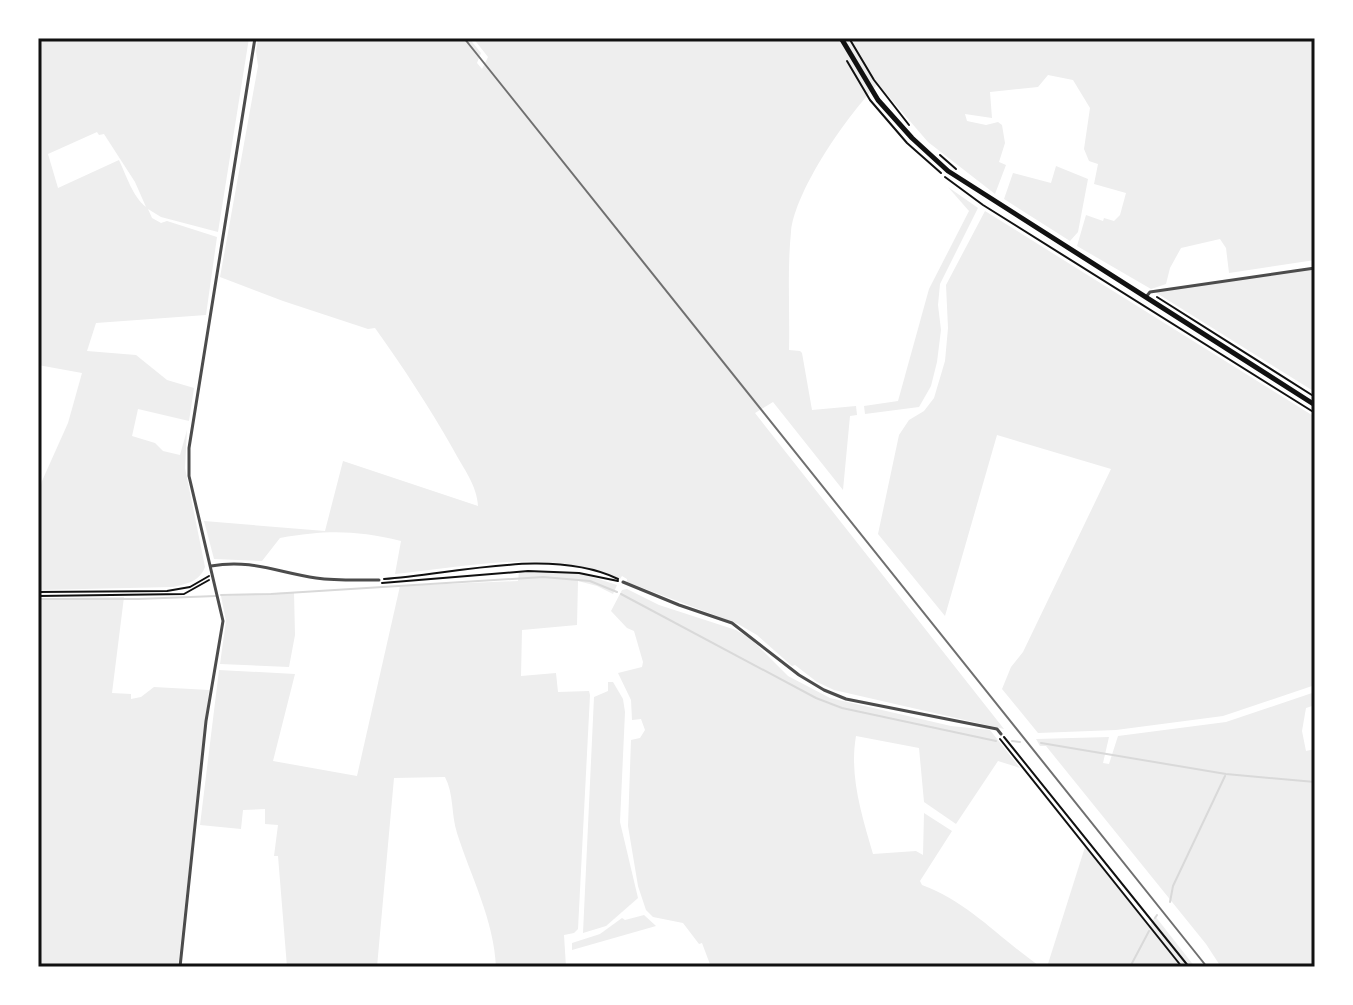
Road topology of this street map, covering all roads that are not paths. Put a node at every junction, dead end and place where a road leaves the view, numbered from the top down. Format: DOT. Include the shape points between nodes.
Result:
graph roads {
  1 [pos="255,38"];
  2 [pos="841,38"];
  3 [pos="1315,268"];
  4 [pos="1148,294"];
  5 [pos="1315,405"];
  6 [pos="211,566"];
  7 [pos="380,581"];
  8 [pos="623,582"];
  9 [pos="1001,734"];
  10 [pos="180,967"];
  1 -- 6 [label="street" via="189,448 189,476"];
  2 -- 4 [label="main road" via="878,100 948,171"];
  3 -- 4 [label="street"];
  4 -- 5 [label="main road"];
  6 -- 7 [label="street" via="255,563 313,578"];
  6 -- 10 [label="street" via="223,621 206,721"];
  8 -- 9 [label="street" via="732,623 799,675 846,699"];
}
